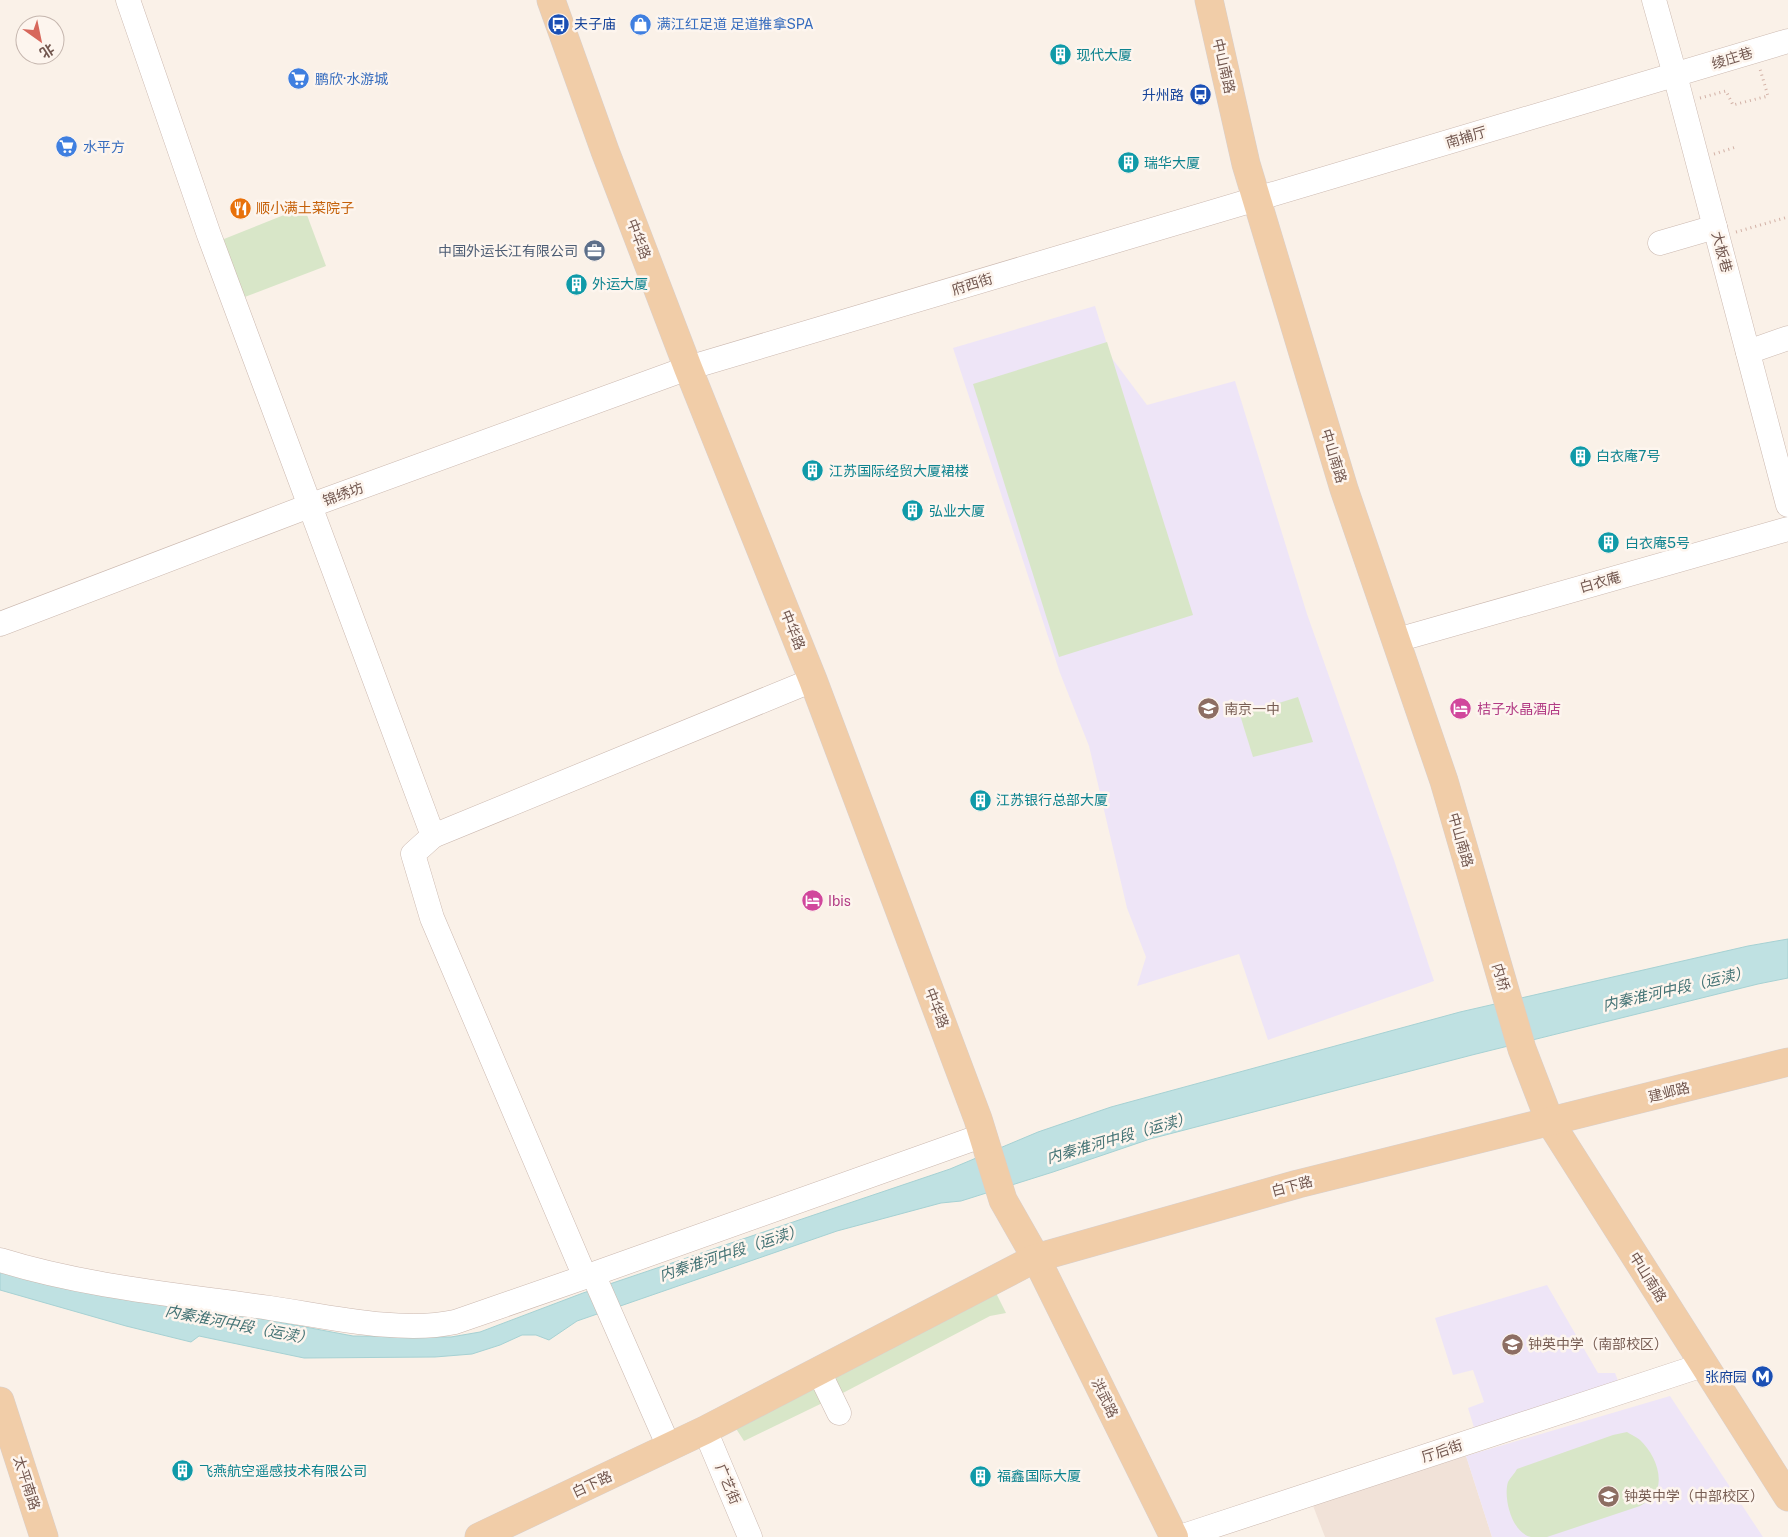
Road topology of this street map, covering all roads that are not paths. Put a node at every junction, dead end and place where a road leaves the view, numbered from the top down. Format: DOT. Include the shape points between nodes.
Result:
graph roads {
  1 [pos="128,0"];
  2 [pos="551,0"];
  3 [pos="1208,0"];
  4 [pos="1654,0"];
  5 [pos="1788,42"];
  6 [pos="1675,75"];
  7 [pos="1246,164"];
  8 [pos="1257,200"];
  9 [pos="1716,232"];
  10 [pos="1660,244"];
  11 [pos="1788,338"];
  12 [pos="1748,352"];
  13 [pos="688,368"];
  14 [pos="1788,505"];
  15 [pos="309,506"];
  16 [pos="1788,529"];
  17 [pos="0,624"];
  18 [pos="1411,636"];
  19 [pos="813,680"];
  20 [pos="433,836"];
  21 [pos="1788,1062"];
  22 [pos="1550,1122"];
  23 [pos="974,1129"];
  24 [pos="1036,1258"];
  25 [pos="0,1260"];
  26 [pos="589,1275"];
  27 [pos="1703,1365"];
  28 [pos="818,1372"];
  29 [pos="0,1401"];
  30 [pos="839,1413"];
  31 [pos="705,1430"];
  32 [pos="669,1447"];
  33 [pos="1788,1498"];
  34 [pos="750,1523"];
  35 [pos="44,1537"];
  36 [pos="479,1537"];
  37 [pos="1174,1537"];
  38 [pos="1180,1537"];
  1 -- 15 [label="street" via="209,235"];
  2 -- 13 [label="main road, 中华路"];
  3 -- 7 [label="main road, 中山南路"];
  4 -- 6 [label="street, 大板巷"];
  5 -- 6 [label="street, 绫庄巷"];
  6 -- 8 [label="street, 南捕厅"];
  6 -- 9 [label="street, 大板巷"];
  7 -- 8 [label="street"];
  8 -- 13 [label="street, 府西街"];
  8 -- 22 [label="street" via="1344,489 1444,781 1522,1049"];
  9 -- 10 [label="street"];
  9 -- 12 [label="street, 大板巷"];
  11 -- 12 [label="street"];
  12 -- 14 [label="street, 大板巷"];
  13 -- 15 [label="street, 锦绣坊"];
  13 -- 19 [label="main road, 中华路"];
  15 -- 17 [label="street, 锦绣坊"];
  15 -- 20 [label="street"];
  16 -- 18 [label="street, 白衣庵"];
  19 -- 20 [label="street"];
  19 -- 23 [label="main road, 中华路"];
  20 -- 26 [label="street" via="413,854 432,918"];
  21 -- 22 [label="main road, 建邺路"];
  22 -- 24 [label="main road, 白下路" via="1298,1184"];
  22 -- 27 [label="main road, 中山南路"];
  23 -- 24 [label="main road, 中华路" via="1003,1200"];
  23 -- 26 [label="street"];
  24 -- 28 [label="main road, 白下路"];
  24 -- 37 [label="main road, 洪武路"];
  25 -- 26 [label="street" via="110,1285 364,1322 417,1326 454,1322"];
  26 -- 32 [label="street" via="618,1330"];
  27 -- 33 [label="street"];
  27 -- 38 [label="street, 厅后街"];
  28 -- 30 [label="street"];
  28 -- 31 [label="main road, 白下路"];
  29 -- 35 [label="main road, 太平南路"];
  31 -- 32 [label="main road, 白下路"];
  31 -- 34 [label="street, 广艺街"];
  32 -- 36 [label="main road, 白下路"];
}
